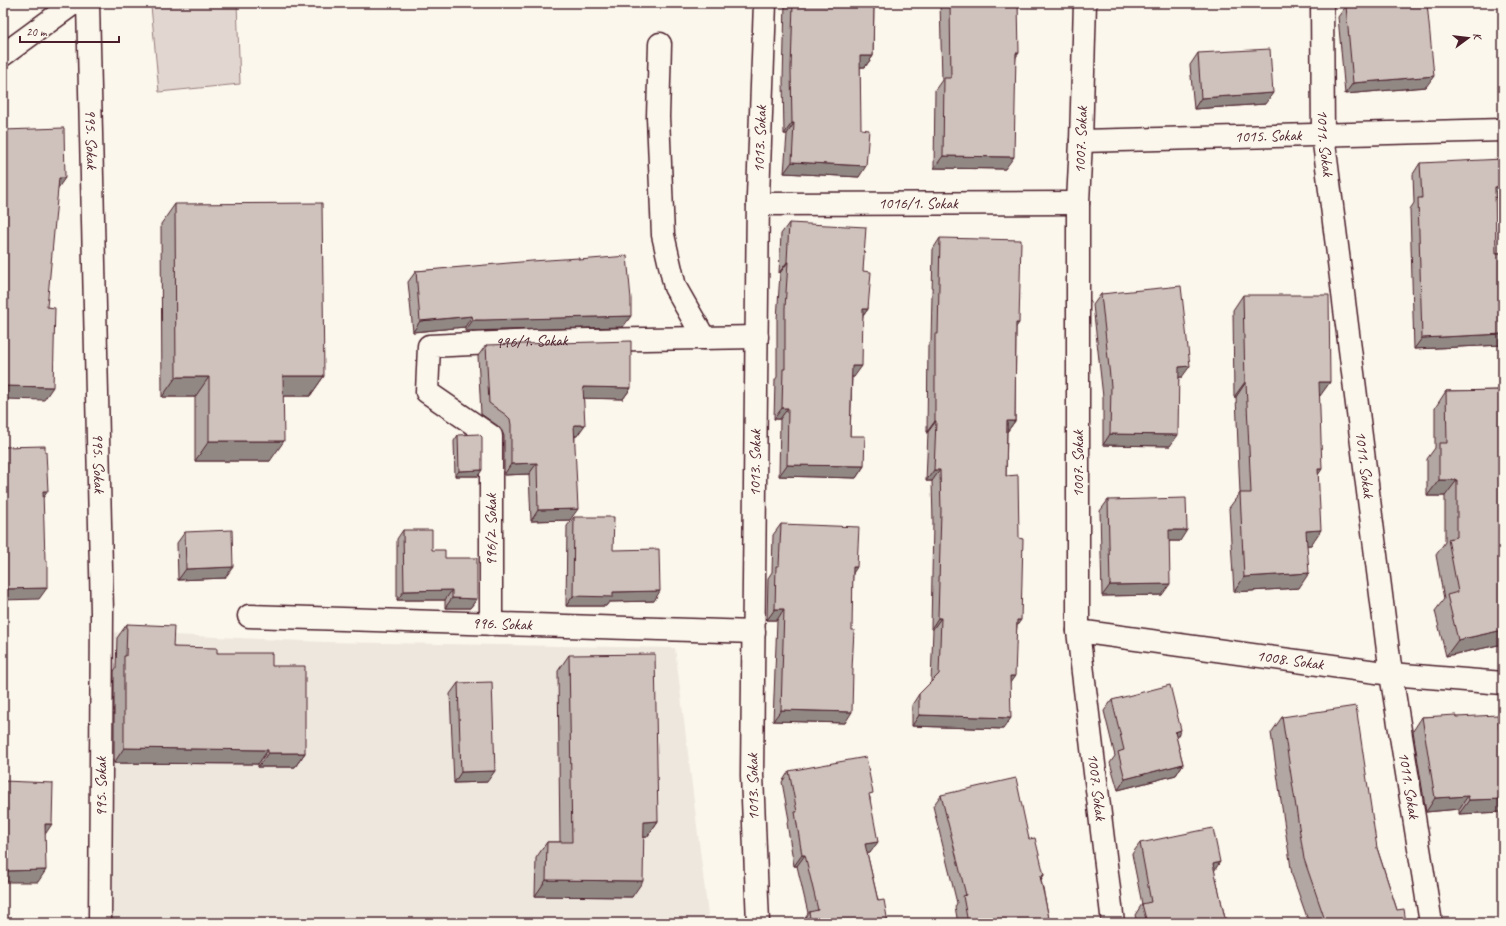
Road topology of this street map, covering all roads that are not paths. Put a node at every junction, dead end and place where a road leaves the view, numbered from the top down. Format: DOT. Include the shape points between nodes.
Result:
graph roads {
  1 [pos="74,3"];
  2 [pos="88,3"];
  3 [pos="765,3"];
  4 [pos="1085,3"];
  5 [pos="1322,3"];
  6 [pos="660,44"];
  7 [pos="3,55"];
  8 [pos="1503,130"];
  9 [pos="1323,135"];
  10 [pos="1081,141"];
  11 [pos="1078,203"];
  12 [pos="758,204"];
  13 [pos="756,337"];
  14 [pos="704,338"];
  15 [pos="491,436"];
  16 [pos="249,616"];
  17 [pos="492,624"];
  18 [pos="1078,631"];
  19 [pos="754,632"];
  20 [pos="1391,674"];
  21 [pos="1503,682"];
  22 [pos="100,923"];
  23 [pos="758,923"];
  24 [pos="1113,923"];
  25 [pos="1431,923"];
  1 -- 7 [label="street"];
  2 -- 22 [label="street, 995. Sokak" via="102,612"];
  3 -- 12 [label="street, 1013. Sokak"];
  4 -- 10 [label="street, 1007. Sokak"];
  5 -- 9 [label="street, 1011. Sokak"];
  6 -- 14 [label="street" via="658,117 663,236 675,287"];
  8 -- 9 [label="street, 1015. Sokak"];
  9 -- 10 [label="street, 1015. Sokak"];
  9 -- 20 [label="street, 1011. Sokak"];
  10 -- 11 [label="street, 1007. Sokak"];
  11 -- 12 [label="street, 1016/1. Sokak"];
  11 -- 18 [label="street, 1007. Sokak"];
  12 -- 13 [label="street, 1013. Sokak"];
  13 -- 14 [label="street, 996/1. Sokak"];
  13 -- 19 [label="street, 1013. Sokak"];
  14 -- 15 [label="street, 996/1. Sokak" via="429,346 427,392"];
  15 -- 17 [label="street, 996/2. Sokak"];
  16 -- 17 [label="street, 996. Sokak"];
  17 -- 19 [label="street, 996. Sokak"];
  18 -- 20 [label="street, 1008. Sokak"];
  18 -- 24 [label="street, 1007. Sokak"];
  19 -- 23 [label="street, 1013. Sokak" via="752,775"];
  20 -- 21 [label="street, 1008. Sokak"];
  20 -- 25 [label="street, 1011. Sokak"];
}
